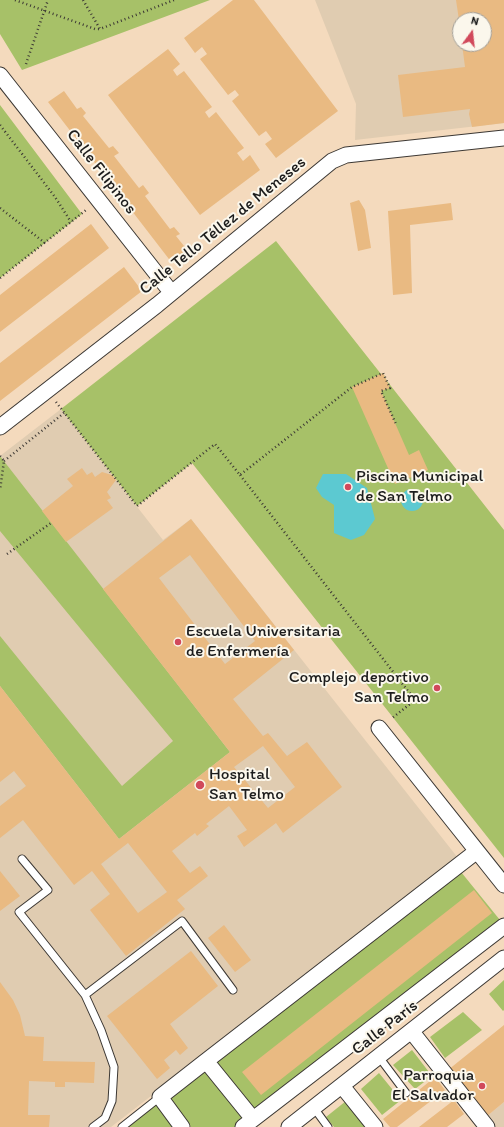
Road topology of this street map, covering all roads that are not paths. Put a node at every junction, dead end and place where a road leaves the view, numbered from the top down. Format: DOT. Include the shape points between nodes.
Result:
graph roads {
  1 [pos="0,75"];
  2 [pos="504,138"];
  3 [pos="171,292"];
  4 [pos="0,427"];
  5 [pos="379,728"];
  6 [pos="477,851"];
  7 [pos="22,859"];
  8 [pos="504,885"];
  9 [pos="504,926"];
  10 [pos="504,958"];
  11 [pos="233,990"];
  12 [pos="85,995"];
  13 [pos="412,1032"];
  14 [pos="379,1057"];
  15 [pos="206,1061"];
  16 [pos="342,1086"];
  17 [pos="406,1093"];
  18 [pos="160,1097"];
  19 [pos="314,1108"];
  20 [pos="248,1123"];
  21 [pos="93,1127"];
  22 [pos="122,1127"];
  23 [pos="182,1127"];
  24 [pos="289,1127"];
  25 [pos="328,1127"];
  26 [pos="376,1127"];
  27 [pos="487,1127"];
  1 -- 3 [label="street, Calle Filipinos"];
  2 -- 3 [label="street, Calle Tello Téllez de Meneses" via="346,155 332,161"];
  3 -- 4 [label="street, Calle Tello Téllez de Meneses"];
  5 -- 6 [label="street"];
  6 -- 8 [label="street"];
  6 -- 15 [label="street"];
  7 -- 12 [label="lane" via="48,890 19,912"];
  9 -- 20 [label="street"];
  10 -- 13 [label="street, Calle París"];
  11 -- 12 [label="lane" via="182,922"];
  12 -- 21 [label="lane" via="114,1066 112,1101 105,1118"];
  13 -- 14 [label="street, Calle París"];
  13 -- 27 [label="street"];
  14 -- 16 [label="street, Calle París"];
  14 -- 17 [label="lane"];
  15 -- 18 [label="street"];
  15 -- 20 [label="street"];
  16 -- 19 [label="street, Calle París"];
  16 -- 26 [label="street"];
  18 -- 22 [label="lane"];
  18 -- 23 [label="street"];
  19 -- 24 [label="street, Calle París"];
  19 -- 25 [label="lane"];
}
